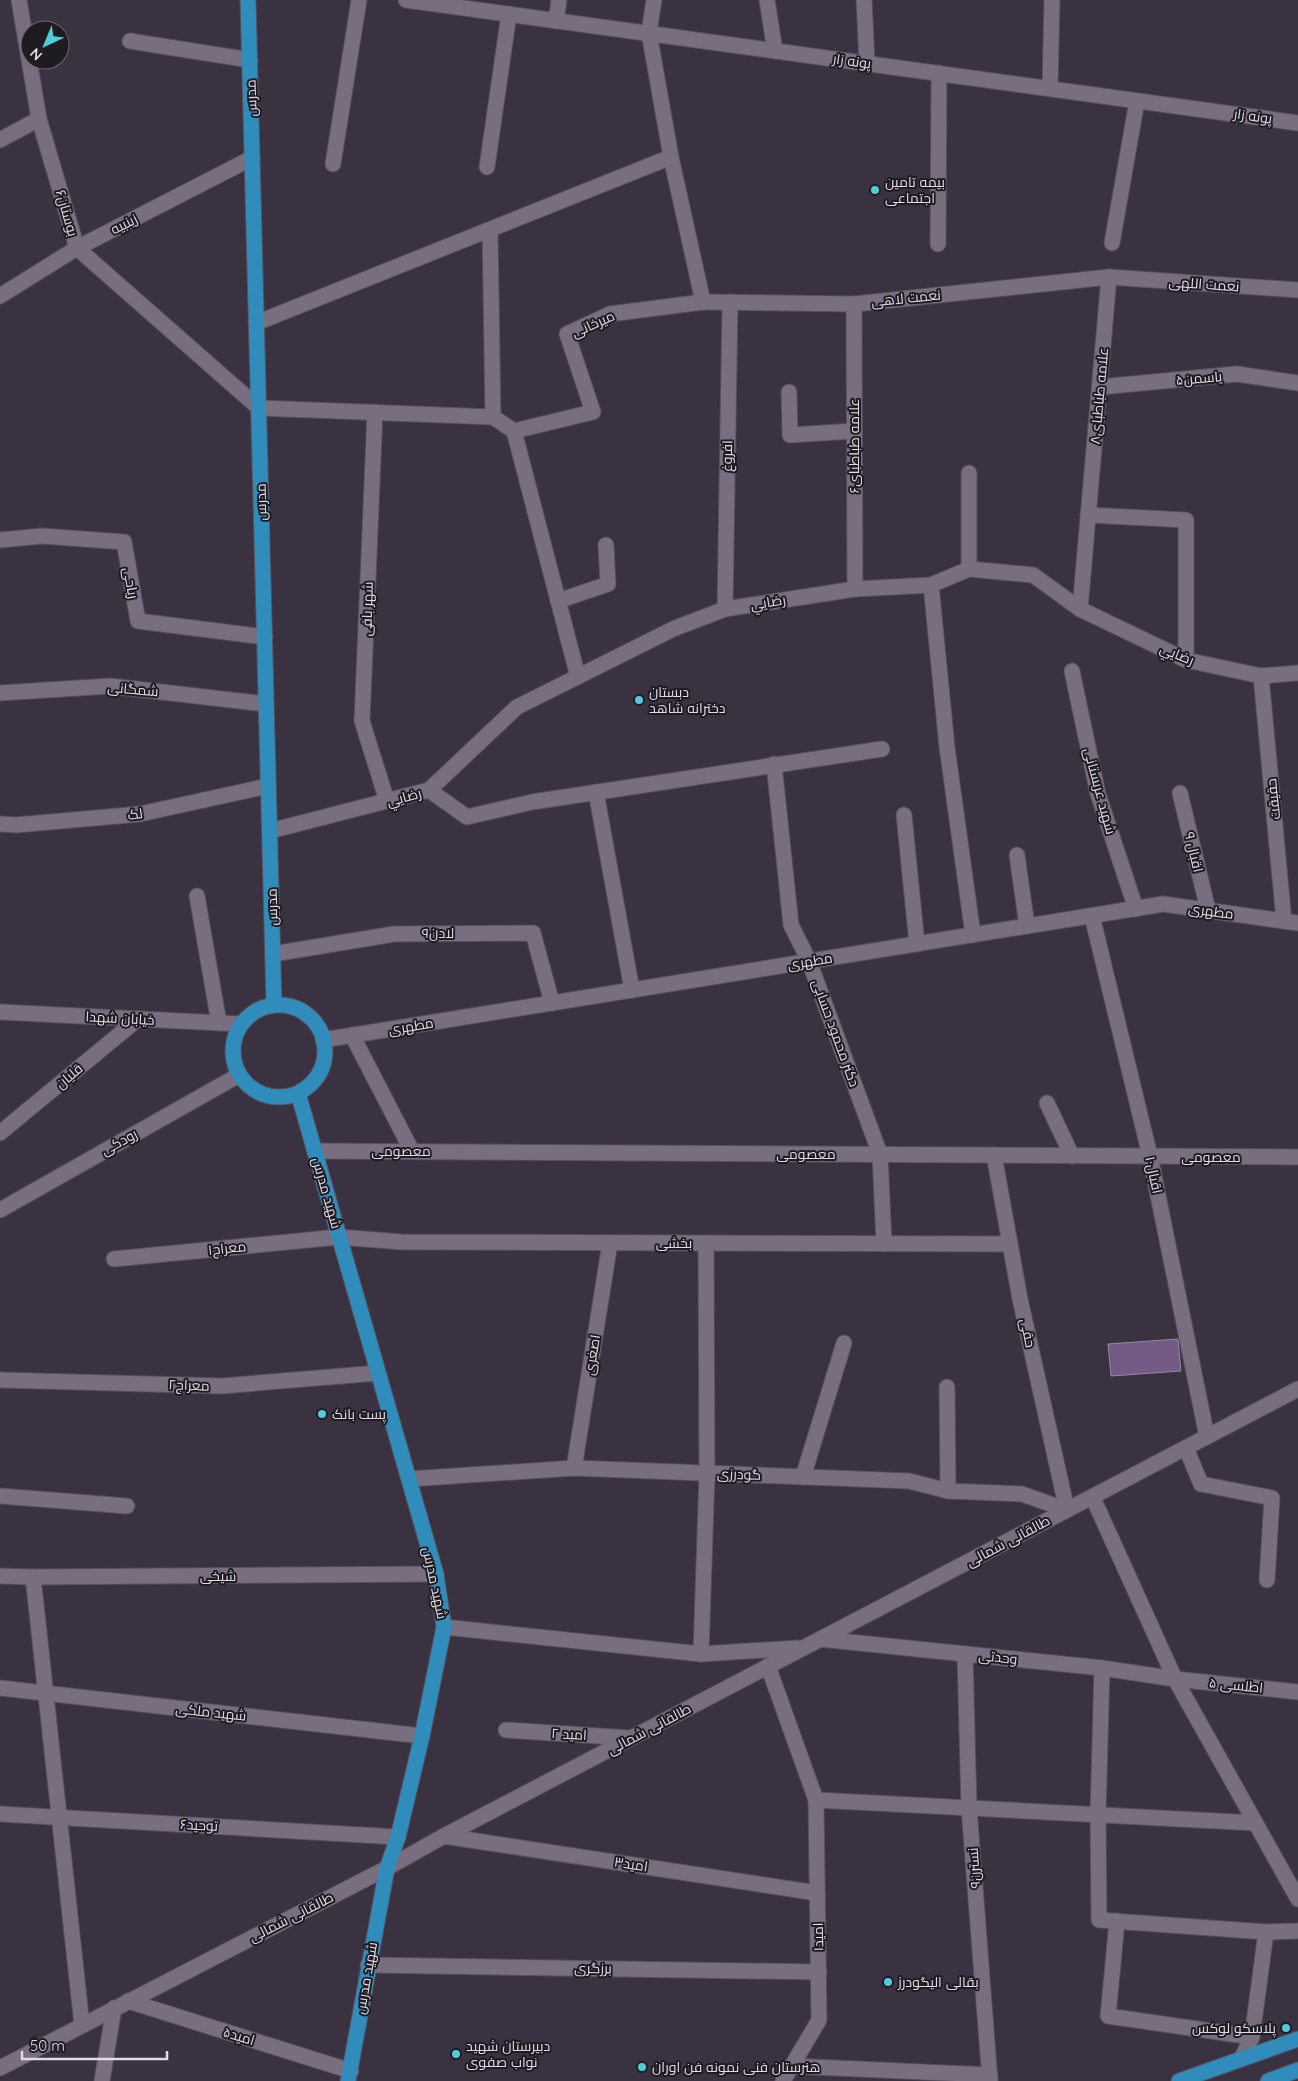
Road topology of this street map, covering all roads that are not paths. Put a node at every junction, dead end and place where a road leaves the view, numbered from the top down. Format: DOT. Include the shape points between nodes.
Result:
graph roads {
  1 [pos="19,0"];
  2 [pos="248,0"];
  3 [pos="359,0"];
  4 [pos="406,0"];
  5 [pos="559,0"];
  6 [pos="654,0"];
  7 [pos="767,0"];
  8 [pos="864,0"];
  9 [pos="1052,0"];
  10 [pos="486,6"];
  11 [pos="509,14"];
  12 [pos="556,21"];
  13 [pos="649,33"];
  14 [pos="130,41"];
  15 [pos="775,51"];
  16 [pos="250,60"];
  17 [pos="867,63"];
  18 [pos="939,73"];
  19 [pos="1050,88"];
  20 [pos="1137,100"];
  21 [pos="39,119"];
  22 [pos="1298,122"];
  23 [pos="0,140"];
  24 [pos="671,157"];
  25 [pos="252,158"];
  26 [pos="333,164"];
  27 [pos="487,167"];
  28 [pos="490,230"];
  29 [pos="1112,243"];
  30 [pos="938,244"];
  31 [pos="77,248"];
  32 [pos="1109,277"];
  33 [pos="1298,290"];
  34 [pos="0,296"];
  35 [pos="703,302"];
  36 [pos="730,302"];
  37 [pos="854,304"];
  38 [pos="256,323"];
  39 [pos="1298,383"];
  40 [pos="1100,387"];
  41 [pos="789,392"];
  42 [pos="259,408"];
  43 [pos="375,412"];
  44 [pos="492,417"];
  45 [pos="514,431"];
  46 [pos="854,431"];
  47 [pos="969,473"];
  48 [pos="1088,516"];
  49 [pos="0,540"];
  50 [pos="606,545"];
  51 [pos="969,569"];
  52 [pos="930,585"];
  53 [pos="855,589"];
  54 [pos="558,601"];
  55 [pos="725,609"];
  56 [pos="1080,609"];
  57 [pos="265,638"];
  58 [pos="1186,660"];
  59 [pos="1072,670"];
  60 [pos="1298,674"];
  61 [pos="1261,676"];
  62 [pos="578,677"];
  63 [pos="0,693"];
  64 [pos="266,704"];
  65 [pos="882,749"];
  66 [pos="774,764"];
  67 [pos="268,786"];
  68 [pos="429,790"];
  69 [pos="596,792"];
  70 [pos="1180,793"];
  71 [pos="387,801"];
  72 [pos="904,815"];
  73 [pos="0,824"];
  74 [pos="270,831"];
  75 [pos="1018,855"];
  76 [pos="197,896"];
  77 [pos="1136,909"];
  78 [pos="1208,910"];
  79 [pos="1092,916"];
  80 [pos="1291,922"];
  81 [pos="1027,926"];
  82 [pos="973,935"];
  83 [pos="917,944"];
  84 [pos="273,954"];
  85 [pos="809,961"];
  86 [pos="632,990"];
  87 [pos="552,1003"];
  88 [pos="274,1005"];
  89 [pos="0,1012"];
  90 [pos="138,1019"];
  91 [pos="219,1023"];
  92 [pos="241,1024"];
  93 [pos="352,1035"];
  94 [pos="324,1040"];
  95 [pos="239,1075"];
  96 [pos="298,1093"];
  97 [pos="1047,1103"];
  98 [pos="0,1133"];
  99 [pos="315,1151"];
  100 [pos="412,1152"];
  101 [pos="880,1154"];
  102 [pos="994,1155"];
  103 [pos="1072,1156"];
  104 [pos="1150,1156"];
  105 [pos="1298,1157"];
  106 [pos="0,1210"];
  107 [pos="339,1237"];
  108 [pos="610,1243"];
  109 [pos="706,1244"];
  110 [pos="884,1244"];
  111 [pos="1010,1244"];
  112 [pos="114,1259"];
  113 [pos="844,1343"];
  114 [pos="378,1373"];
  115 [pos="0,1380"];
  116 [pos="947,1387"];
  117 [pos="1298,1389"];
  118 [pos="1207,1437"];
  119 [pos="1186,1448"];
  120 [pos="574,1468"];
  121 [pos="708,1473"];
  122 [pos="803,1477"];
  123 [pos="408,1479"];
  124 [pos="948,1491"];
  125 [pos="0,1496"];
  126 [pos="1093,1498"];
  127 [pos="127,1506"];
  128 [pos="1067,1510"];
  129 [pos="436,1574"];
  130 [pos="0,1576"];
  131 [pos="33,1577"];
  132 [pos="1267,1580"];
  133 [pos="444,1627"];
  134 [pos="820,1639"];
  135 [pos="803,1648"];
  136 [pos="701,1654"];
  137 [pos="964,1654"];
  138 [pos="768,1666"];
  139 [pos="1102,1668"];
  140 [pos="1175,1679"];
  141 [pos="0,1688"];
  142 [pos="1298,1692"];
  143 [pos="46,1694"];
  144 [pos="506,1730"];
  145 [pos="422,1736"];
  146 [pos="631,1738"];
  147 [pos="816,1800"];
  148 [pos="970,1808"];
  149 [pos="0,1814"];
  150 [pos="1098,1815"];
  151 [pos="59,1817"];
  152 [pos="1255,1823"];
  153 [pos="444,1836"];
  154 [pos="398,1837"];
  155 [pos="387,1868"];
  156 [pos="817,1893"];
  157 [pos="1298,1899"];
  158 [pos="1118,1921"];
  159 [pos="1298,1931"];
  160 [pos="1266,1932"];
  161 [pos="368,1965"];
  162 [pos="818,1972"];
  163 [pos="121,2005"];
  164 [pos="82,2025"];
  165 [pos="1252,2037"];
  166 [pos="1298,2039"];
  167 [pos="1241,2059"];
  168 [pos="791,2066"];
  169 [pos="0,2068"];
  170 [pos="1298,2070"];
  171 [pos="350,2076"];
  172 [pos="990,2078"];
  173 [pos="102,2081"];
  174 [pos="782,2081"];
  175 [pos="1179,2081"];
  176 [pos="1268,2081"];
  1 -- 21 [label="street, بوستان۶"];
  2 -- 16 [label="main road, مدرس"];
  3 -- 26 [label="street"];
  4 -- 10 [label="street, پونه زار"];
  5 -- 12 [label="street"];
  6 -- 13 [label="street"];
  7 -- 15 [label="street"];
  8 -- 17 [label="street"];
  9 -- 19 [label="street"];
  10 -- 11 [label="street, پونه زار"];
  11 -- 12 [label="street, پونه زار"];
  11 -- 27 [label="street"];
  12 -- 13 [label="street, پونه زار"];
  13 -- 15 [label="street, پونه زار"];
  13 -- 24 [label="street"];
  14 -- 16 [label="street"];
  15 -- 17 [label="street, پونه زار"];
  16 -- 25 [label="main road, مدرس"];
  17 -- 18 [label="street, پونه زار"];
  18 -- 19 [label="street, پونه زار"];
  18 -- 30 [label="street"];
  19 -- 20 [label="street, پونه زار"];
  20 -- 22 [label="street, پونه زار"];
  20 -- 29 [label="street"];
  21 -- 23 [label="street"];
  21 -- 31 [label="street, بوستان۶"];
  24 -- 28 [label="street"];
  24 -- 35 [label="street"];
  25 -- 31 [label="street, زینبیه"];
  25 -- 38 [label="main road, مدرس"];
  28 -- 38 [label="street"];
  28 -- 44 [label="street"];
  31 -- 34 [label="street, زینبیه"];
  31 -- 42 [label="street, بوستان۶"];
  32 -- 33 [label="street, نعمت اللهی"];
  32 -- 37 [label="street, نعمت لاهی"];
  32 -- 40 [label="street, علامه طباطبای۸"];
  35 -- 36 [label="street, نعمت لاهی"];
  35 -- 45 [label="street, میرخانی" via="610,314 567,334 593,412"];
  36 -- 37 [label="street, نعمت لاهی"];
  36 -- 55 [label="street, افروغ"];
  37 -- 46 [label="street, علامه طباطبای۶"];
  38 -- 42 [label="main road, مدرس"];
  39 -- 40 [label="street, یاسمن۵" via="1236,374"];
  40 -- 48 [label="street, علامه طباطبای۸"];
  41 -- 46 [label="street" via="790,435"];
  42 -- 43 [label="street"];
  42 -- 57 [label="main road, مدرس"];
  43 -- 44 [label="street"];
  43 -- 71 [label="street, شهر بافی" via="362,721"];
  44 -- 45 [label="street"];
  45 -- 54 [label="street"];
  46 -- 53 [label="street, علامه طباطبای۶"];
  47 -- 51 [label="street"];
  48 -- 56 [label="street, علامه طباطبای۸"];
  48 -- 58 [label="street" via="1186,520"];
  49 -- 57 [label="street, ریاحی" via="42,536 124,542 138,621"];
  50 -- 54 [label="street" via="608,584"];
  51 -- 52 [label="street, رضایي"];
  51 -- 56 [label="street, رضایي" via="1033,575"];
  52 -- 53 [label="street, رضایي"];
  52 -- 82 [label="street" via="947,746"];
  53 -- 55 [label="street, رضایي"];
  54 -- 62 [label="street"];
  55 -- 62 [label="street, رضایي" via="673,629"];
  56 -- 58 [label="street, رضایي"];
  57 -- 64 [label="main road, مدرس"];
  58 -- 61 [label="street, رضایي"];
  59 -- 77 [label="street, شهید عربستانی" via="1098,794"];
  60 -- 61 [label="street, رضایي"];
  61 -- 80 [label="street, حقیقت"];
  62 -- 68 [label="street, رضایي" via="518,707"];
  63 -- 64 [label="street, شمگانی" via="110,686"];
  64 -- 67 [label="main road, مدرس"];
  65 -- 66 [label="street"];
  66 -- 69 [label="street"];
  66 -- 85 [label="street, دکتر محمود حسابی" via="791,925"];
  67 -- 73 [label="street, لک" via="140,814"];
  67 -- 74 [label="main road, مدرس"];
  68 -- 69 [label="street" via="467,818 532,802"];
  68 -- 71 [label="street, رضایي"];
  69 -- 86 [label="street"];
  70 -- 78 [label="street, اقبال ۹"];
  71 -- 74 [label="street, رضایي"];
  72 -- 83 [label="street"];
  74 -- 84 [label="main road, مدرس"];
  75 -- 81 [label="street"];
  76 -- 91 [label="street"];
  77 -- 78 [label="street, مطهری" via="1163,904"];
  77 -- 79 [label="street, مطهری"];
  78 -- 80 [label="street, مطهری"];
  79 -- 81 [label="street, مطهری"];
  79 -- 104 [label="street, اقبال۱۰"];
  81 -- 82 [label="street, مطهری"];
  82 -- 83 [label="street, مطهری"];
  83 -- 85 [label="street, مطهری"];
  84 -- 87 [label="street, لادن۹" via="394,934 533,933"];
  84 -- 88 [label="main road, مدرس"];
  85 -- 86 [label="street, مطهری"];
  85 -- 101 [label="street, دکتر محمود حسابی"];
  86 -- 87 [label="street, مطهری"];
  87 -- 93 [label="street, مطهری"];
  88 -- 92 [label="main road" via="261,1008"];
  88 -- 94 [label="main road" via="287,1006 305,1014 319,1028"];
  89 -- 90 [label="street, خیابان شهدا"];
  90 -- 91 [label="street, خیابان شهدا"];
  90 -- 98 [label="street, قلیان"];
  91 -- 92 [label="street, خیابان شهدا"];
  92 -- 95 [label="main road" via="232,1050"];
  93 -- 94 [label="street, مطهری"];
  93 -- 100 [label="street"];
  94 -- 96 [label="main road" via="325,1052 320,1071 309,1086"];
  95 -- 96 [label="main road" via="259,1093 272,1097"];
  95 -- 106 [label="street, رودکی"];
  96 -- 99 [label="main road, شهید مدرس"];
  97 -- 103 [label="street"];
  99 -- 100 [label="street, معصومی"];
  99 -- 107 [label="main road, شهید مدرس"];
  100 -- 101 [label="street, معصومی"];
  101 -- 102 [label="street, معصومی"];
  101 -- 110 [label="street, دکتر محمود حسابی"];
  102 -- 103 [label="street, معصومی"];
  102 -- 111 [label="street, حقی"];
  103 -- 104 [label="street, معصومی"];
  104 -- 105 [label="street, معصومی"];
  104 -- 118 [label="street, اقبال۱۰"];
  107 -- 108 [label="street, بخشی" via="402,1242"];
  107 -- 112 [label="street, معراج۱"];
  107 -- 114 [label="main road, شهید مدرس"];
  108 -- 109 [label="street, بخشی"];
  108 -- 120 [label="street, اصغری"];
  109 -- 110 [label="street, بخشی"];
  109 -- 121 [label="street"];
  110 -- 111 [label="street, بخشی"];
  111 -- 128 [label="street, حقی"];
  113 -- 122 [label="street"];
  114 -- 115 [label="street, معراج۲" via="222,1386"];
  114 -- 123 [label="main road, شهید مدرس"];
  116 -- 124 [label="street"];
  117 -- 118 [label="street, طالقانی شمالی"];
  118 -- 119 [label="street, طالقانی شمالی"];
  119 -- 126 [label="street, طالقانی شمالی"];
  119 -- 132 [label="street" via="1201,1484 1272,1498"];
  120 -- 121 [label="street, گودرزی"];
  120 -- 123 [label="street, گودرزی"];
  121 -- 122 [label="street, گودرزی"];
  121 -- 136 [label="street"];
  122 -- 124 [label="street, گودرزی" via="909,1481"];
  123 -- 129 [label="main road, شهید مدرس"];
  124 -- 128 [label="street, گودرزی" via="1022,1494"];
  125 -- 127 [label="street"];
  126 -- 128 [label="street, طالقانی شمالی"];
  126 -- 140 [label="street"];
  128 -- 134 [label="street, طالقانی شمالی"];
  129 -- 131 [label="street, شیخی"];
  129 -- 133 [label="main road, شهید مدرس"];
  130 -- 131 [label="street, شیخی"];
  131 -- 143 [label="street"];
  133 -- 136 [label="street"];
  133 -- 145 [label="main road, شهید مدرس"];
  134 -- 135 [label="street, طالقانی شمالی"];
  134 -- 137 [label="street, وحدتی"];
  135 -- 136 [label="street"];
  135 -- 138 [label="street, طالقانی شمالی"];
  137 -- 139 [label="street, وحدتی"];
  137 -- 148 [label="street, نسترن۹"];
  138 -- 146 [label="street, طالقانی شمالی"];
  138 -- 147 [label="street, امید۱"];
  139 -- 140 [label="street, وحدتی"];
  139 -- 150 [label="street"];
  140 -- 142 [label="street, اطلسی ۵"];
  140 -- 152 [label="street"];
  141 -- 143 [label="street, شهید ملکی"];
  143 -- 145 [label="street, شهید ملکی"];
  143 -- 151 [label="street"];
  144 -- 146 [label="street, امید ۲"];
  145 -- 154 [label="main road, شهید مدرس"];
  146 -- 153 [label="street, طالقانی شمالی"];
  147 -- 148 [label="street"];
  147 -- 156 [label="street, امید۱"];
  148 -- 150 [label="street"];
  148 -- 172 [label="street, نسترن۹"];
  149 -- 151 [label="street, توحید۶"];
  150 -- 152 [label="street"];
  150 -- 158 [label="street" via="1098,1920"];
  151 -- 154 [label="street, توحید۶"];
  151 -- 164 [label="street"];
  152 -- 157 [label="street"];
  153 -- 155 [label="street, طالقانی شمالی"];
  153 -- 156 [label="street, امید۳"];
  154 -- 155 [label="main road, شهید مدرس"];
  155 -- 161 [label="main road, شهید مدرس"];
  155 -- 163 [label="street, طالقانی شمالی"];
  156 -- 162 [label="street, امید۱"];
  158 -- 160 [label="street"];
  158 -- 165 [label="street" via="1108,2016"];
  159 -- 160 [label="street"];
  160 -- 165 [label="street"];
  161 -- 162 [label="street, برزگری"];
  161 -- 171 [label="main road, شهید مدرس"];
  162 -- 168 [label="street, امید۱" via="819,2020"];
  163 -- 164 [label="street, طالقانی شمالی"];
  163 -- 171 [label="street, امید۵"];
  163 -- 173 [label="street"];
  164 -- 169 [label="street, طالقانی شمالی"];
  165 -- 167 [label="street"];
  166 -- 167 [label="main road"];
  167 -- 175 [label="main road"];
  168 -- 172 [label="street"];
  168 -- 174 [label="street, امید۱"];
  170 -- 176 [label="main road"];
}
